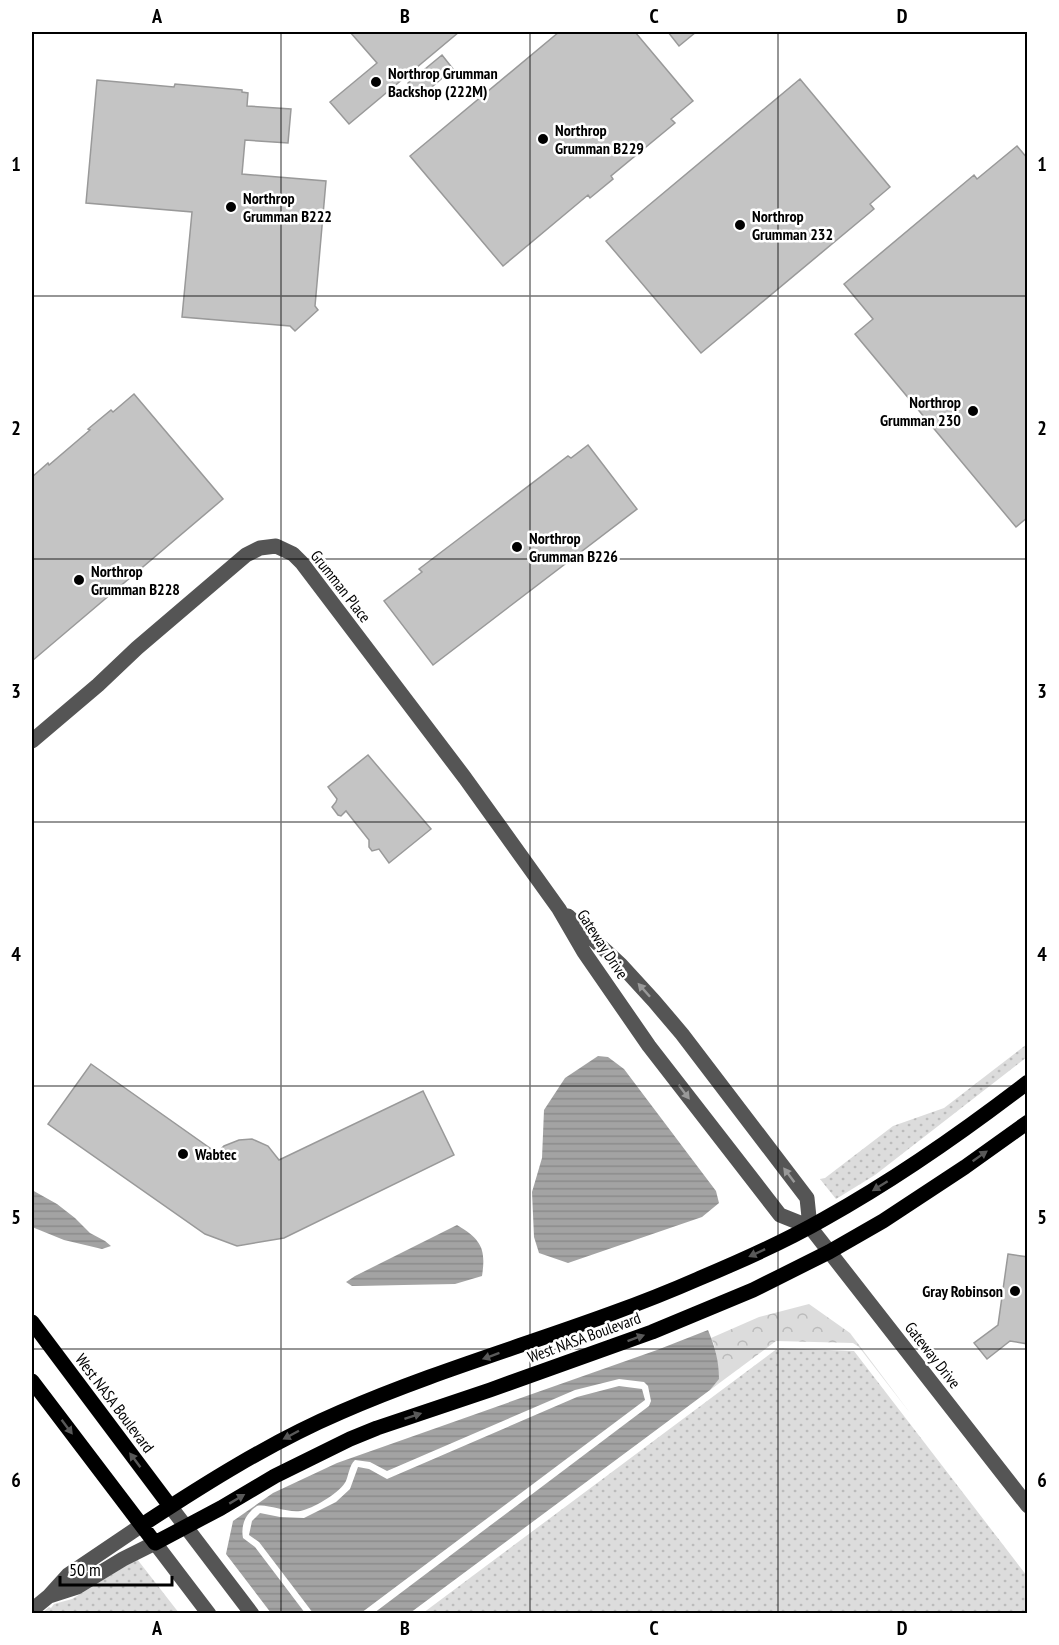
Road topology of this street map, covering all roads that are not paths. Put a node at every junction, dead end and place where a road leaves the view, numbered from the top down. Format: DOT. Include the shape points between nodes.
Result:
graph roads {
  1 [pos="32,741"];
  2 [pos="559,909"];
  3 [pos="1028,1082"];
  4 [pos="1028,1122"];
  5 [pos="810,1227"];
  6 [pos="830,1252"];
  7 [pos="32,1322"];
  8 [pos="32,1381"];
  9 [pos="170,1506"];
  10 [pos="1028,1506"];
  11 [pos="142,1525"];
  12 [pos="186,1527"];
  13 [pos="155,1543"];
  14 [pos="49,1596"];
  15 [pos="32,1610"];
  16 [pos="209,1614"];
  17 [pos="252,1614"];
  1 -- 2 [label="street, Grumman Place" via="238,561 254,550 276,546 293,554 327,596"];
  2 -- 5 [label="street, Gateway Drive, one-way" via="649,1046 780,1215"];
  5 -- 2 [label="street, Gateway Drive, one-way" via="807,1198 682,1034 621,964"];
  3 -- 5 [label="main road, West NASA Boulevard, one-way" via="900,1173"];
  6 -- 4 [label="main road, West NASA Boulevard, one-way" via="927,1193"];
  5 -- 6 [label="street, Gateway Drive"];
  5 -- 9 [label="main road, West NASA Boulevard, one-way" via="657,1296 344,1410 240,1463"];
  6 -- 10 [label="street, Gateway Drive"];
  12 -- 6 [label="main road, West NASA Boulevard, one-way" via="350,1439 684,1320"];
  9 -- 7 [label="main road, West NASA Boulevard, one-way"];
  8 -- 11 [label="main road, one-way"];
  9 -- 11 [label="main road, West NASA Boulevard"];
  9 -- 12 [label="street"];
  11 -- 13 [label="main road"];
  11 -- 14 [label="street" via="68,1575"];
  12 -- 13 [label="main road, West NASA Boulevard"];
  12 -- 17 [label="street"];
  13 -- 14 [label="street" via="77,1587"];
  13 -- 16 [label="street"];
  14 -- 15 [label="street"];
}
